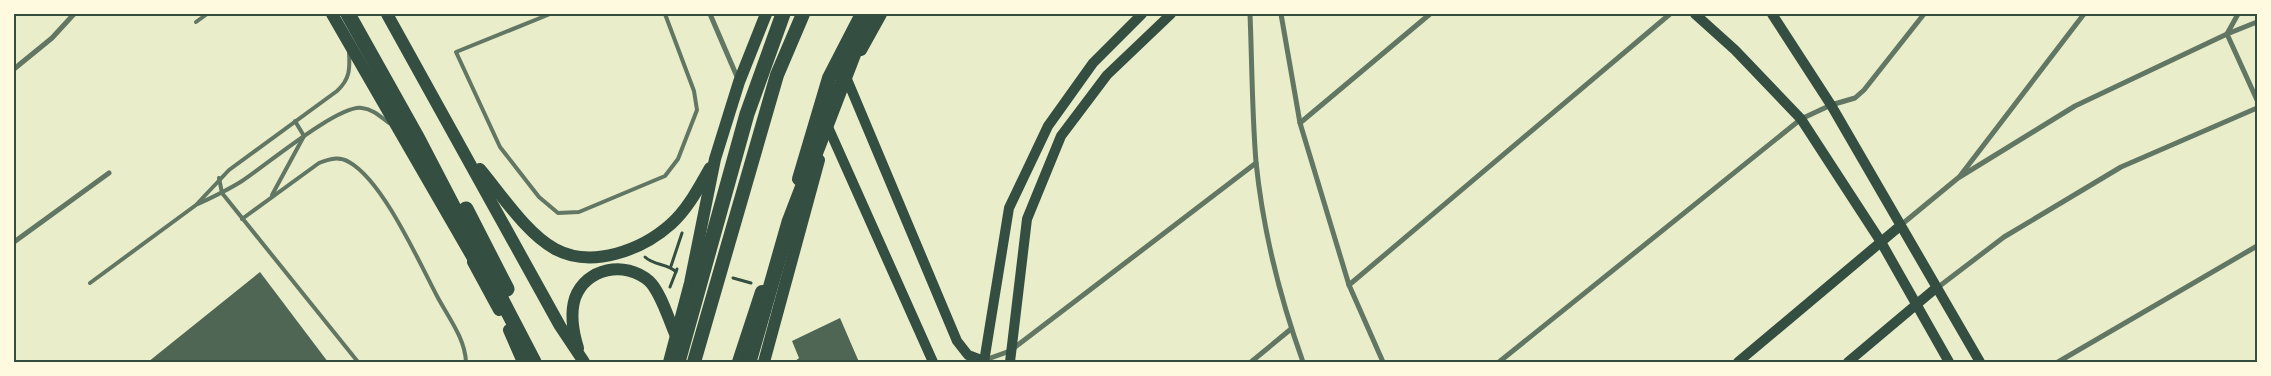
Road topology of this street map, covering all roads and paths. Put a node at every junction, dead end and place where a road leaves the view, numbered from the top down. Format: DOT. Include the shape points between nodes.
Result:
graph roads {
  1 [pos="74,14"];
  2 [pos="207,14"];
  3 [pos="332,14"];
  4 [pos="348,14"];
  5 [pos="358,14"];
  6 [pos="388,14"];
  7 [pos="550,14"];
  8 [pos="665,14"];
  9 [pos="710,14"];
  10 [pos="766,14"];
  11 [pos="862,14"];
  12 [pos="869,14"];
  13 [pos="880,14"];
  14 [pos="1142,14"];
  15 [pos="1171,14"];
  16 [pos="1250,14"];
  17 [pos="1281,14"];
  18 [pos="1430,14"];
  19 [pos="1670,14"];
  20 [pos="1695,14"];
  21 [pos="1772,14"];
  22 [pos="1924,14"];
  23 [pos="2084,14"];
  24 [pos="2238,14"];
  25 [pos="792,15"];
  26 [pos="196,22"];
  27 [pos="2257,22"];
  28 [pos="2227,34"];
  29 [pos="349,45"];
  30 [pos="14,69"];
  31 [pos="846,77"];
  32 [pos="739,82"];
  33 [pos="2257,100"];
  34 [pos="1831,104"];
  35 [pos="2257,108"];
  36 [pos="1801,119"];
  37 [pos="295,121"];
  38 [pos="1300,123"];
  39 [pos="828,127"];
  40 [pos="397,128"];
  41 [pos="304,136"];
  42 [pos="462,148"];
  43 [pos="716,159"];
  44 [pos="1256,163"];
  45 [pos="109,173"];
  46 [pos="219,178"];
  47 [pos="1958,178"];
  48 [pos="222,194"];
  49 [pos="271,198"];
  50 [pos="196,205"];
  51 [pos="242,219"];
  52 [pos="1900,226"];
  53 [pos="686,239"];
  54 [pos="14,242"];
  55 [pos="1881,242"];
  56 [pos="2257,246"];
  57 [pos="636,248"];
  58 [pos="467,251"];
  59 [pos="679,263"];
  60 [pos="723,276"];
  61 [pos="90,283"];
  62 [pos="1349,285"];
  63 [pos="759,286"];
  64 [pos="1936,288"];
  65 [pos="668,292"];
  66 [pos="1917,305"];
  67 [pos="1291,329"];
  68 [pos="676,336"];
  69 [pos="1010,357"];
  70 [pos="583,361"];
  71 [pos="984,361"];
  72 [pos="358,362"];
  73 [pos="466,362"];
  74 [pos="523,362"];
  75 [pos="534,362"];
  76 [pos="542,362"];
  77 [pos="669,362"];
  78 [pos="678,362"];
  79 [pos="688,362"];
  80 [pos="694,362"];
  81 [pos="739,362"];
  82 [pos="749,362"];
  83 [pos="764,362"];
  84 [pos="933,362"];
  85 [pos="1251,362"];
  86 [pos="1303,362"];
  87 [pos="1383,362"];
  88 [pos="1499,362"];
  89 [pos="1738,362"];
  90 [pos="1848,362"];
  91 [pos="1949,362"];
  92 [pos="1980,362"];
  93 [pos="2058,362"];
  1 -- 30 [label="street" via="52,38"];
  2 -- 26 [label="lane"];
  3 -- 29 [label="main road"];
  4 -- 75 [label="highway" via="418,139"];
  5 -- 76 [label="highway" via="490,253"];
  6 -- 42 [label="main road"];
  7 -- 8 [label="lane" via="456,52 500,147 539,198 558,213 579,212 665,176 678,159 697,110 694,90"];
  9 -- 32 [label="street"];
  10 -- 32 [label="main road"];
  11 -- 81 [label="highway" via="829,78 782,237"];
  12 -- 82 [label="highway" via="790,222"];
  13 -- 31 [label="main road"];
  14 -- 71 [label="main road" via="1093,63 1048,126 1009,208"];
  15 -- 69 [label="main road" via="1106,76 1061,136 1026,219"];
  16 -- 44 [label="street"];
  17 -- 38 [label="street"];
  18 -- 38 [label="street"];
  19 -- 62 [label="street"];
  20 -- 36 [label="main road" via="1736,50"];
  21 -- 34 [label="main road"];
  22 -- 34 [label="street" via="1864,90 1855,98"];
  23 -- 47 [label="street"];
  24 -- 28 [label="street"];
  25 -- 78 [label="highway" via="747,114"];
  25 -- 79 [label="highway" via="732,198"];
  25 -- 80 [label="highway"];
  27 -- 28 [label="street"];
  28 -- 33 [label="street"];
  28 -- 47 [label="street" via="2075,106"];
  29 -- 37 [label="lane" via="350,72 345,83"];
  29 -- 40 [label="main road"];
  31 -- 39 [label="main road"];
  31 -- 71 [label="main road" via="956,341 968,355"];
  32 -- 43 [label="main road"];
  34 -- 36 [label="street"];
  34 -- 52 [label="main road"];
  35 -- 64 [label="street" via="2121,167 2004,237"];
  36 -- 55 [label="main road"];
  36 -- 88 [label="street"];
  37 -- 41 [label="lane"];
  37 -- 46 [label="lane"];
  38 -- 62 [label="street"];
  39 -- 83 [label="main road"];
  39 -- 84 [label="main road"];
  40 -- 41 [label="lane" via="373,111 361,107 349,110"];
  40 -- 58 [label="main road"];
  41 -- 48 [label="lane"];
  41 -- 49 [label="lane"];
  42 -- 57 [label="main road" via="535,234 556,249 600,257"];
  42 -- 70 [label="main road" via="560,326"];
  43 -- 57 [label="main road" via="671,224"];
  43 -- 68 [label="main road"];
  44 -- 67 [label="street" via="1271,253"];
  44 -- 69 [label="street"];
  45 -- 54 [label="street"];
  46 -- 48 [label="lane"];
  46 -- 50 [label="lane"];
  47 -- 52 [label="street"];
  48 -- 50 [label="lane"];
  48 -- 51 [label="lane"];
  49 -- 51 [label="lane"];
  49 -- 73 [label="lane" via="329,159 339,158 362,172 405,233 459,336"];
  50 -- 61 [label="lane"];
  51 -- 72 [label="lane"];
  52 -- 55 [label="main road"];
  52 -- 64 [label="main road"];
  53 -- 57 [label="path" via="688,231 683,230 671,266 649,261"];
  55 -- 66 [label="main road"];
  55 -- 89 [label="main road"];
  56 -- 93 [label="street"];
  58 -- 74 [label="main road"];
  58 -- 76 [label="main road"];
  59 -- 65 [label="path"];
  60 -- 63 [label="path"];
  62 -- 87 [label="street"];
  64 -- 66 [label="main road"];
  64 -- 92 [label="main road"];
  66 -- 90 [label="main road"];
  66 -- 91 [label="main road"];
  67 -- 85 [label="street"];
  67 -- 86 [label="street"];
  68 -- 70 [label="main road" via="649,281 628,270 602,271 584,283 575,298 573,327"];
  68 -- 77 [label="main road"];
  69 -- 71 [label="street"];
}
